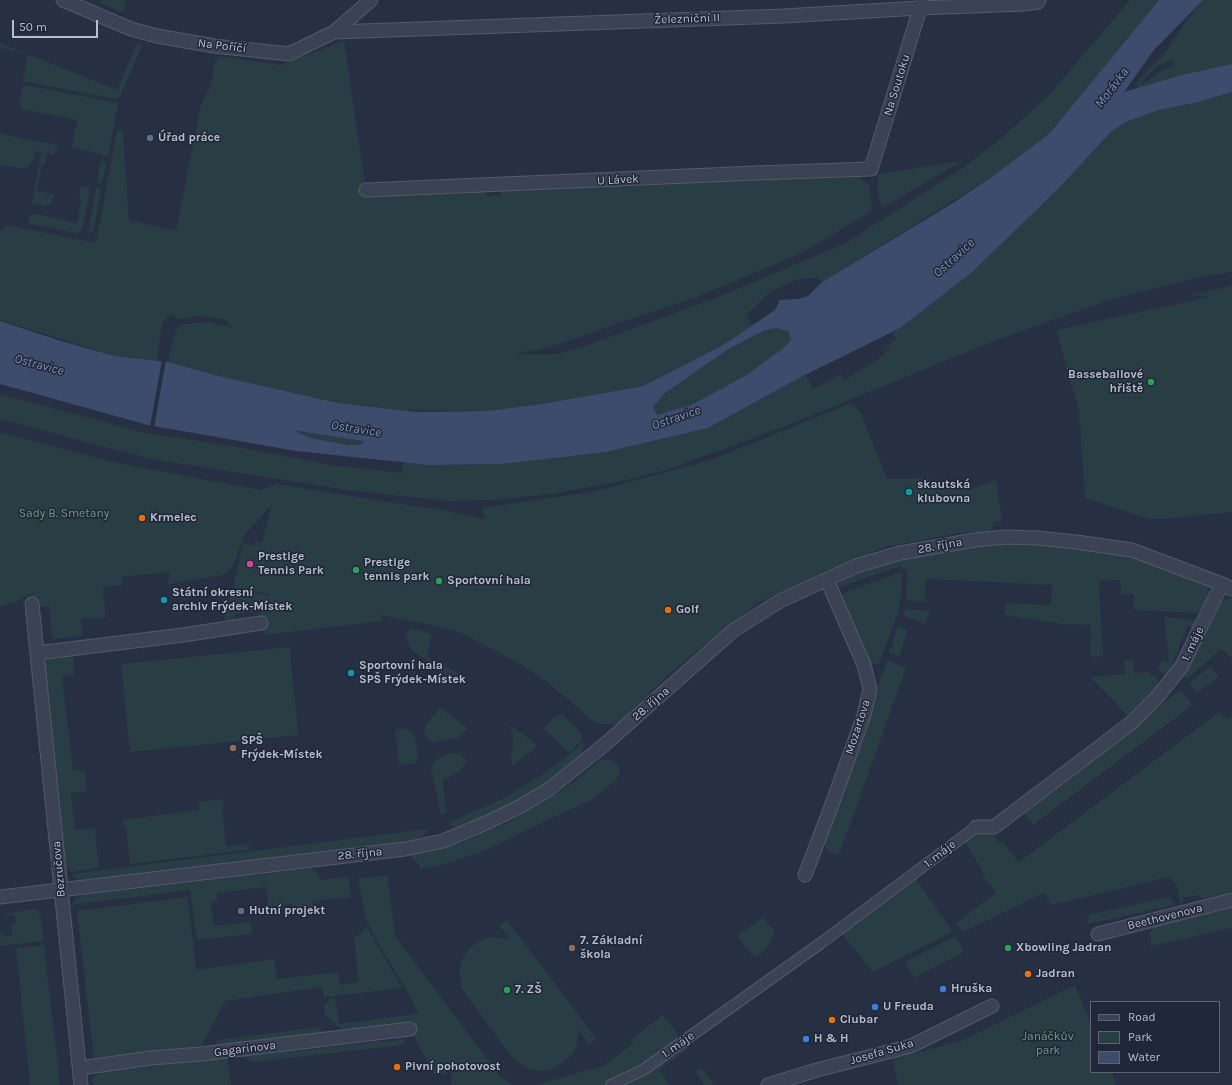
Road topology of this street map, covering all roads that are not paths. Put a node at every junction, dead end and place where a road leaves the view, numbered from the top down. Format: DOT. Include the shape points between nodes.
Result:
graph roads {
  1 [pos="66,0"];
  2 [pos="371,0"];
  3 [pos="1039,0"];
  4 [pos="921,4"];
  5 [pos="334,32"];
  6 [pos="871,169"];
  7 [pos="366,190"];
  8 [pos="827,580"];
  9 [pos="1227,587"];
  10 [pos="32,604"];
  11 [pos="261,623"];
  12 [pos="37,653"];
  13 [pos="976,827"];
  14 [pos="805,875"];
  15 [pos="61,890"];
  16 [pos="0,897"];
  17 [pos="1232,900"];
  18 [pos="1098,934"];
  19 [pos="992,1006"];
  20 [pos="410,1029"];
  21 [pos="80,1068"];
  22 [pos="81,1085"];
  23 [pos="611,1085"];
  24 [pos="768,1085"];
  1 -- 5 [label="street, Na Poříčí" via="131,29 222,47 289,54"];
  2 -- 5 [label="street, Na Poříčí"];
  3 -- 4 [label="street, Železniční II" via="1024,4"];
  4 -- 5 [label="street, Železniční II" via="784,16"];
  4 -- 6 [label="street, Na Soutoku"];
  6 -- 7 [label="street, U Lávek"];
  8 -- 9 [label="street, 28. října" via="856,566 900,553 975,540 1012,537 1132,550"];
  8 -- 14 [label="street, Mozartova" via="864,665 870,689 864,715"];
  8 -- 15 [label="street, 28. října" via="780,601 734,630 603,746 548,790 486,824 443,841 405,849"];
  9 -- 13 [label="street, 1. máje" via="1199,630 1182,666 1158,696 1131,723 994,827"];
  10 -- 12 [label="street, Bezručova"];
  11 -- 12 [label="street"];
  12 -- 15 [label="street, Bezručova"];
  13 -- 23 [label="street, 1. máje" via="821,943 643,1070"];
  15 -- 16 [label="street, 28. října"];
  15 -- 21 [label="street, Bezručova"];
  17 -- 18 [label="street, Beethovenova"];
  19 -- 24 [label="street, Josefa Suka" via="911,1046"];
  20 -- 21 [label="street, Gagarinova"];
  21 -- 22 [label="street, Bezručova"];
}
